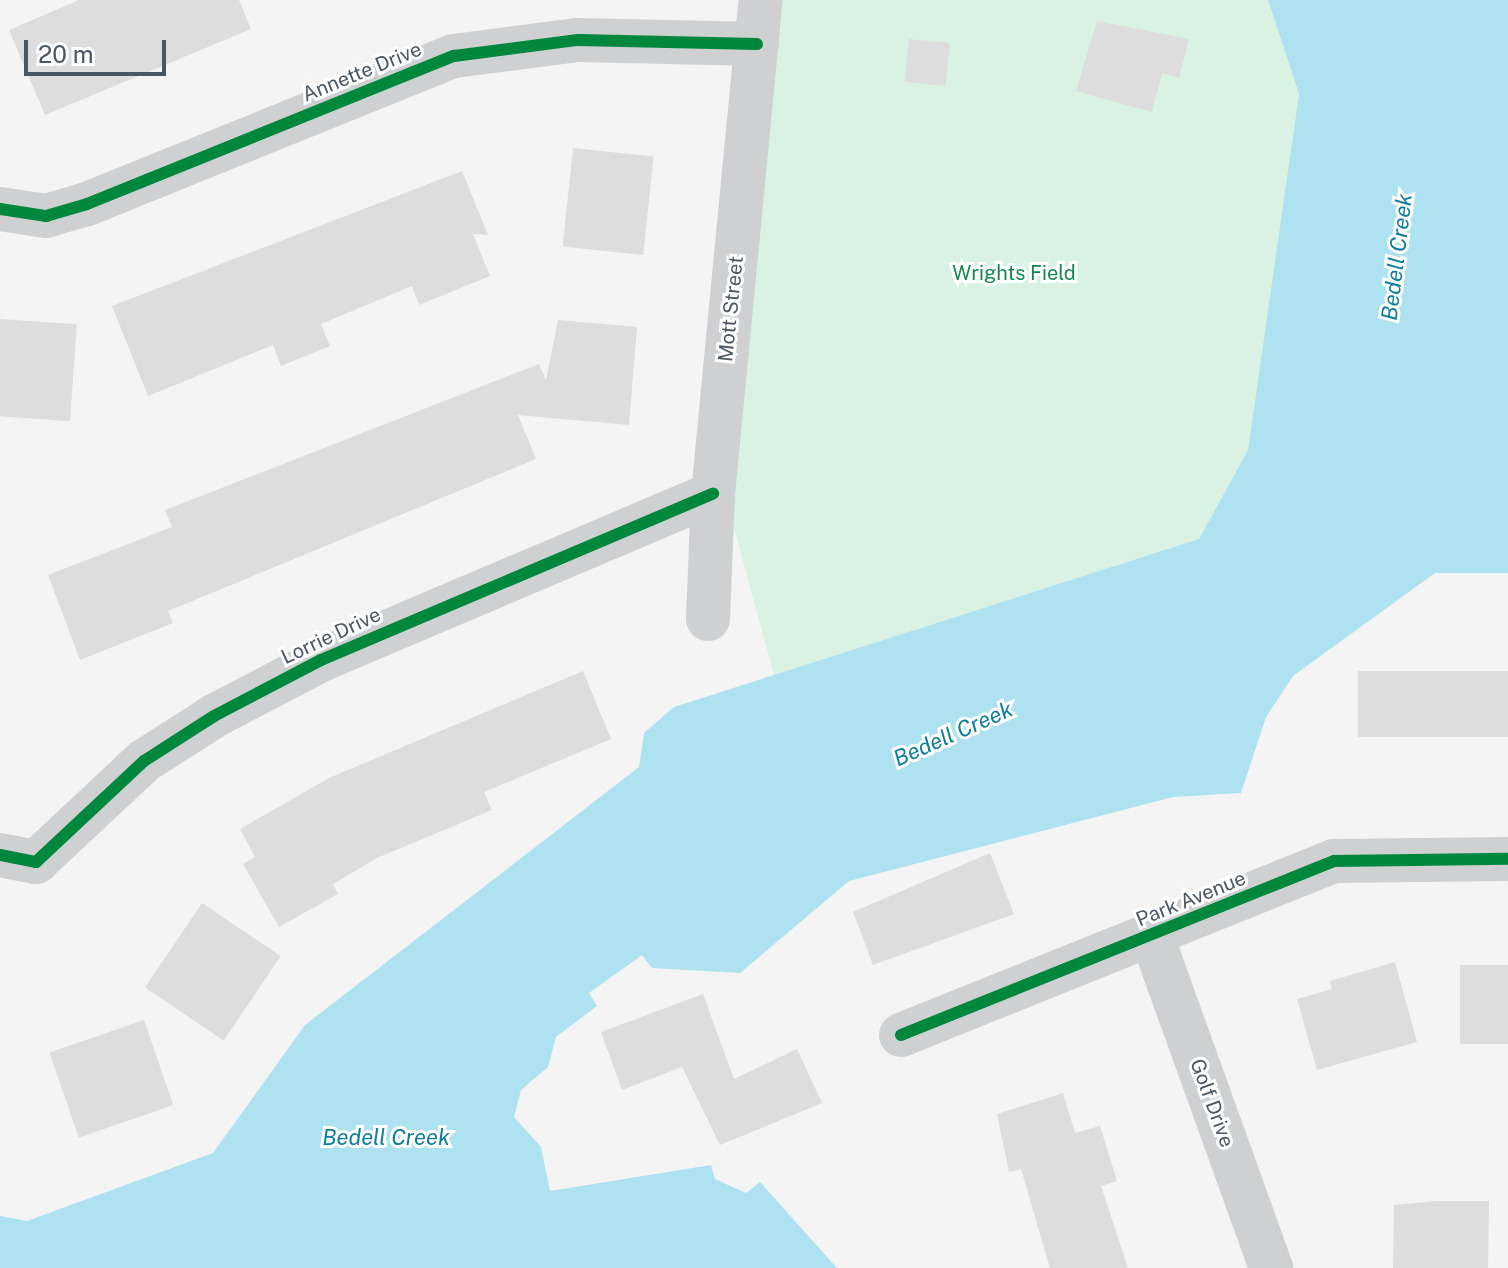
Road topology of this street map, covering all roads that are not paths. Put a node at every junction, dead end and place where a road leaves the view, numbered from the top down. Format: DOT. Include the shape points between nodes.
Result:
graph roads {
  1 [pos="761,0"];
  2 [pos="757,44"];
  3 [pos="0,209"];
  4 [pos="713,494"];
  5 [pos="708,619"];
  6 [pos="0,855"];
  7 [pos="1508,859"];
  8 [pos="1152,937"];
  9 [pos="901,1035"];
  10 [pos="1271,1268"];
  1 -- 2 [label="street, Mott Street"];
  2 -- 3 [label="street, Annette Drive" via="578,40 454,56 87,204 46,216"];
  2 -- 4 [label="street, Mott Street"];
  4 -- 5 [label="street, Mott Street"];
  4 -- 6 [label="street, Lorrie Drive" via="321,660 214,716 144,761 36,862"];
  7 -- 8 [label="street, Park Avenue" via="1334,861"];
  8 -- 9 [label="street, Park Avenue"];
  8 -- 10 [label="street, Golf Drive"];
}
